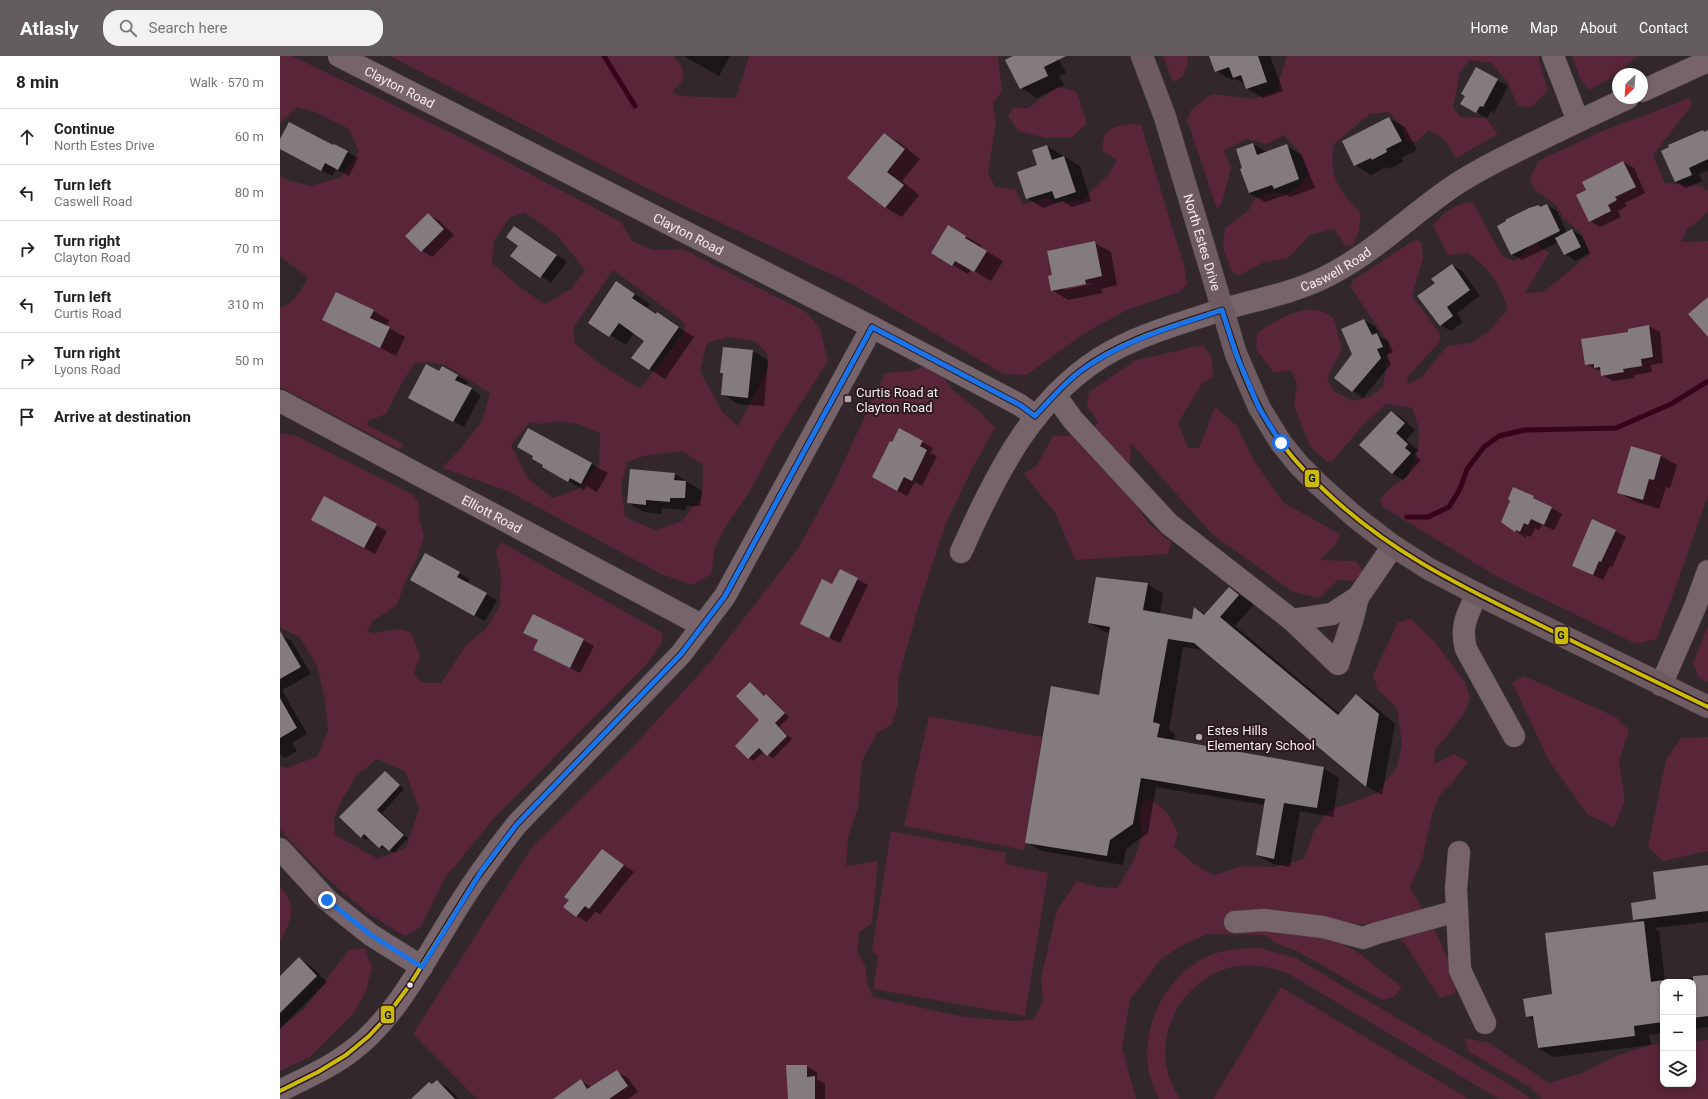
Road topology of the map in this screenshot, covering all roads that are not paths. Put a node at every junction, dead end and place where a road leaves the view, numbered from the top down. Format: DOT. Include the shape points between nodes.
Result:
graph roads {
  1 [pos="339,56"];
  2 [pos="1142,56"];
  3 [pos="1553,56"];
  4 [pos="1708,61"];
  5 [pos="1648,89"];
  6 [pos="1615,104"];
  7 [pos="1578,121"];
  8 [pos="1222,310"];
  9 [pos="872,327"];
  10 [pos="1055,395"];
  11 [pos="280,401"];
  12 [pos="1035,416"];
  13 [pos="1393,546"];
  14 [pos="961,552"];
  15 [pos="1708,572"];
  16 [pos="1477,594"];
  17 [pos="1358,597"];
  18 [pos="1292,620"];
  19 [pos="703,626"];
  20 [pos="1661,685"];
  21 [pos="1708,707"];
  22 [pos="1514,736"];
  23 [pos="280,849"];
  24 [pos="1459,852"];
  25 [pos="1457,911"];
  26 [pos="1235,922"];
  27 [pos="422,967"];
  28 [pos="1485,1023"];
  29 [pos="280,1091"];
  1 -- 9 [label="street, Clayton Road"];
  2 -- 8 [label="main road, North Estes Drive" via="1165,117"];
  3 -- 7 [label="street"];
  4 -- 5 [label="street"];
  6 -- 7 [label="street, Caswell Road"];
  7 -- 8 [label="street, Caswell Road" via="1487,165 1455,185 1378,245 1327,277 1290,292"];
  8 -- 10 [label="street, Caswell Road" via="1151,334 1111,352 1085,368"];
  8 -- 13 [label="main road, North Estes Drive" via="1236,354 1259,408 1281,443 1322,488"];
  9 -- 12 [label="street, Clayton Road" via="1020,405"];
  9 -- 19 [label="street" via="725,596"];
  10 -- 12 [label="street, Caswell Road"];
  10 -- 18 [label="street" via="1073,420 1169,524"];
  11 -- 19 [label="street, Elliott Road"];
  12 -- 14 [label="street, Caswell Road" via="1004,464"];
  13 -- 16 [label="main road, North Estes Drive" via="1429,569"];
  13 -- 17 [label="street"];
  15 -- 20 [label="street"];
  16 -- 20 [label="main road, North Estes Drive"];
  16 -- 22 [label="street" via="1464,625 1466,650"];
  17 -- 18 [label="street" via="1332,614"];
  17 -- 18 [label="street" via="1338,664"];
  19 -- 27 [label="street" via="681,654 517,824 482,870"];
  20 -- 21 [label="main road, North Estes Drive"];
  23 -- 27 [label="street" via="327,900 371,935"];
  24 -- 25 [label="street"];
  25 -- 26 [label="street" via="1363,938 1323,927 1264,920"];
  25 -- 28 [label="street" via="1460,970"];
  27 -- 29 [label="street" via="378,1026 354,1049 324,1069"];
}
